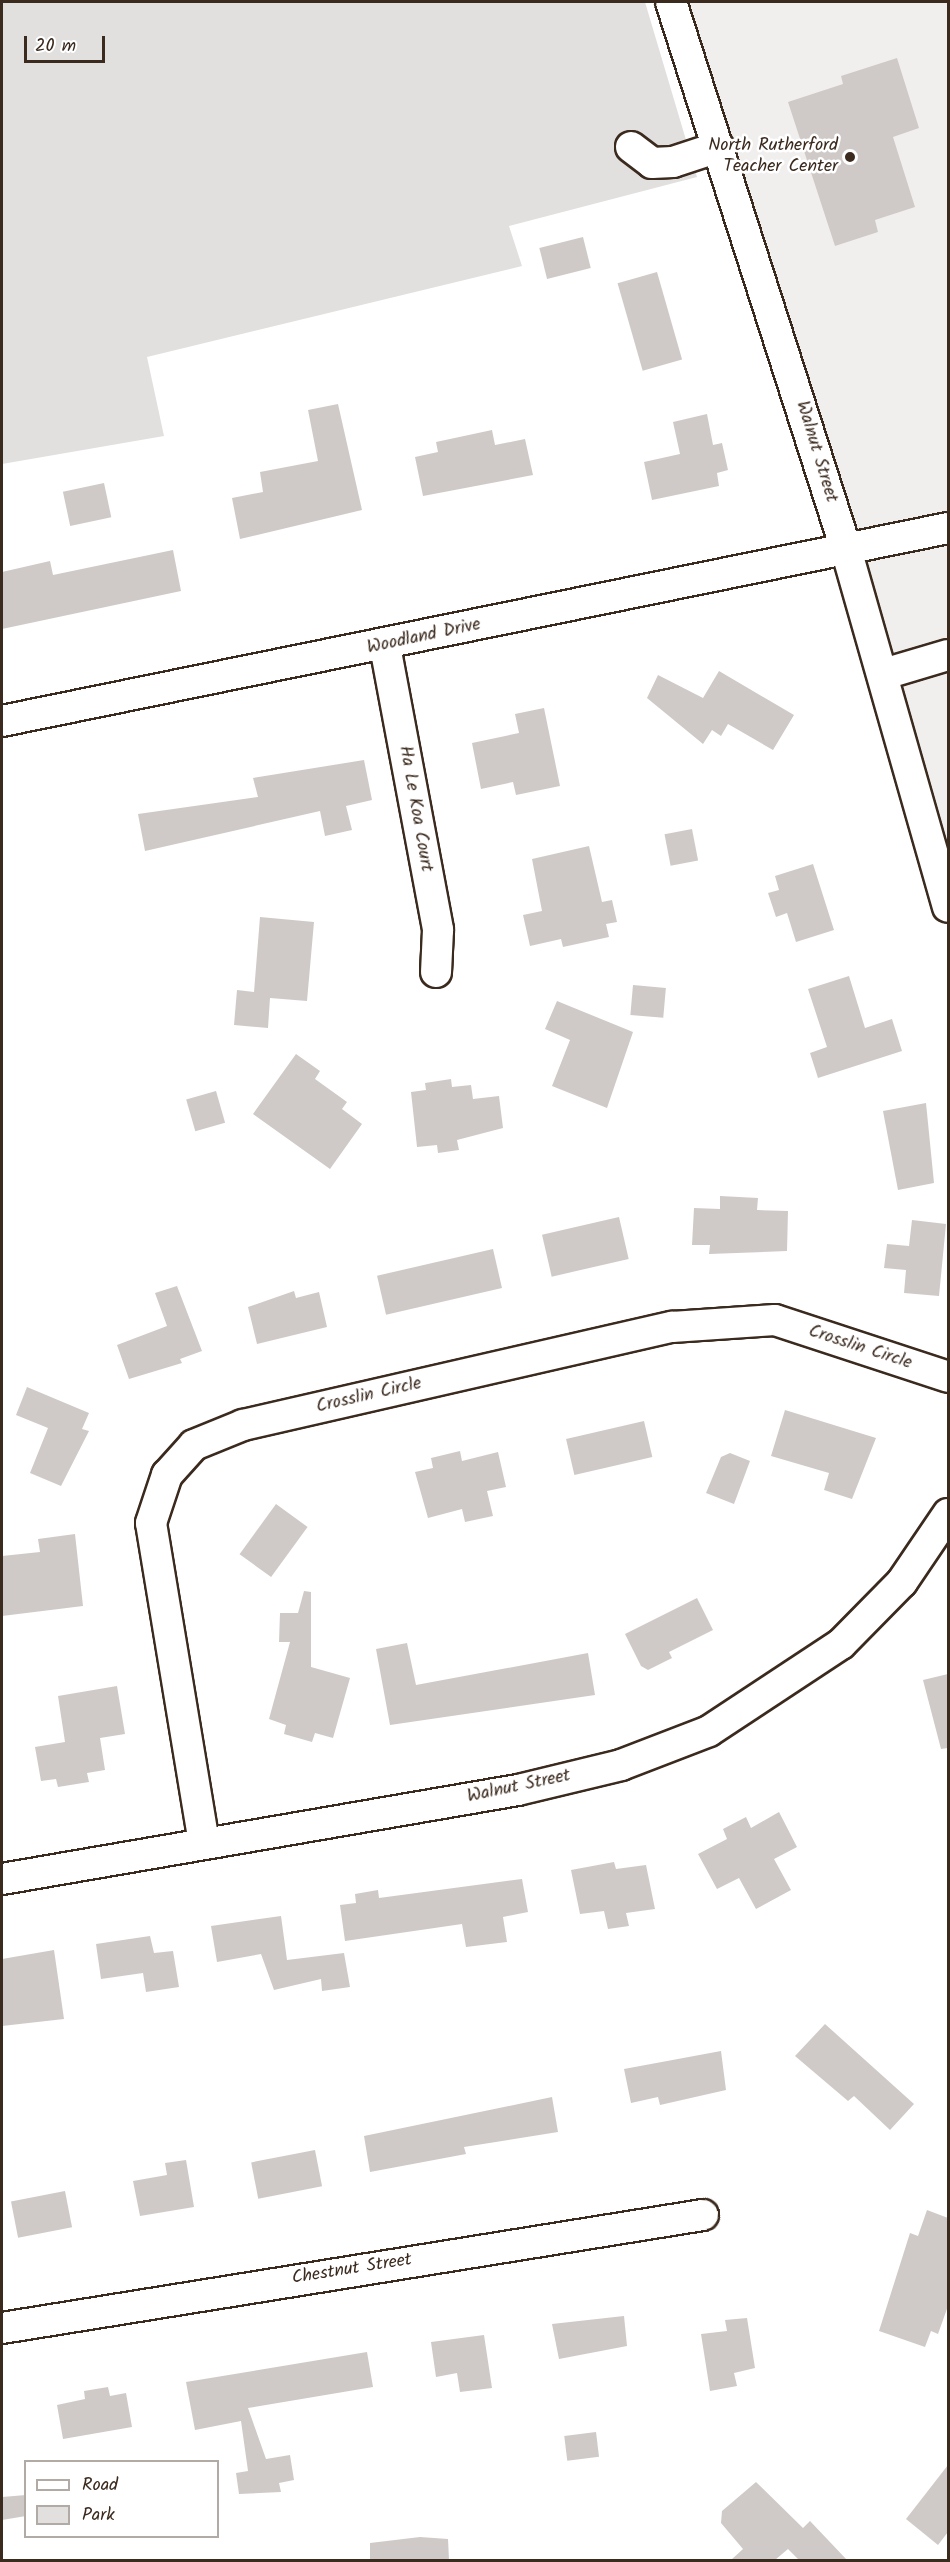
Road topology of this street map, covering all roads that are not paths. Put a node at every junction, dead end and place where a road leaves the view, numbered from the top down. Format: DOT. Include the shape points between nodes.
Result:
graph roads {
  1 [pos="671,2"];
  2 [pos="631,147"];
  3 [pos="718,147"];
  4 [pos="948,528"];
  5 [pos="846,549"];
  6 [pos="385,646"];
  7 [pos="948,654"];
  8 [pos="884,675"];
  9 [pos="2,721"];
  10 [pos="948,907"];
  11 [pos="436,972"];
  12 [pos="948,1377"];
  13 [pos="948,1514"];
  14 [pos="204,1843"];
  15 [pos="2,1879"];
  16 [pos="703,2215"];
  17 [pos="2,2328"];
  1 -- 3 [label="street, Walnut Street"];
  2 -- 3 [label="street" via="652,163 673,162"];
  3 -- 5 [label="street, Walnut Street"];
  4 -- 5 [label="street, Woodland Drive"];
  5 -- 6 [label="street, Woodland Drive"];
  5 -- 8 [label="street, Walnut Street"];
  6 -- 9 [label="street, Woodland Drive"];
  6 -- 11 [label="street, Ha Le Koa Court" via="438,930"];
  7 -- 8 [label="street"];
  8 -- 10 [label="street, Walnut Street"];
  12 -- 14 [label="street, Crosslin Circle" via="775,1320 672,1327 243,1425 194,1446 167,1474 151,1523"];
  13 -- 14 [label="street, Walnut Street" via="902,1582 841,1644 709,1731 621,1765 518,1790"];
  14 -- 15 [label="street, Walnut Street"];
  16 -- 17 [label="street, Chestnut Street"];
}
